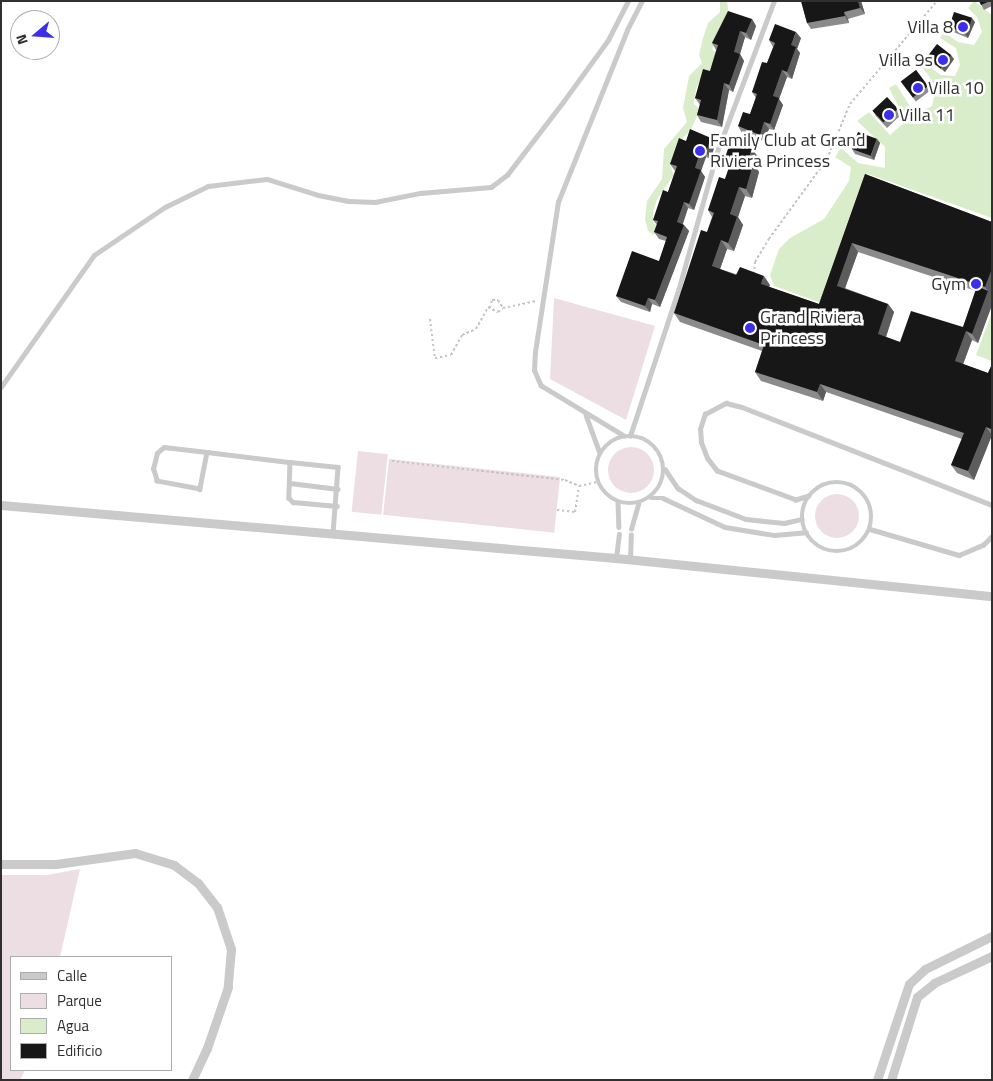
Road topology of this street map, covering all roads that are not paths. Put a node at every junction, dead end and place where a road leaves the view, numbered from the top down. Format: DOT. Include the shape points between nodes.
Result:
graph roads {
  1 [pos="628,1"];
  2 [pos="642,1"];
  3 [pos="774,1"];
  4 [pos="1,387"];
  5 [pos="585,414"];
  6 [pos="624,436"];
  7 [pos="630,436"];
  8 [pos="207,452"];
  9 [pos="600,453"];
  10 [pos="290,462"];
  11 [pos="664,468"];
  12 [pos="290,483"];
  13 [pos="338,489"];
  14 [pos="809,496"];
  15 [pos="651,498"];
  16 [pos="618,502"];
  17 [pos="638,504"];
  18 [pos="992,504"];
  19 [pos="1,505"];
  20 [pos="337,506"];
  21 [pos="802,519"];
  22 [pos="620,528"];
  23 [pos="631,529"];
  24 [pos="870,529"];
  25 [pos="806,532"];
  26 [pos="334,534"];
  27 [pos="619,534"];
  28 [pos="631,535"];
  29 [pos="992,536"];
  30 [pos="616,558"];
  31 [pos="630,559"];
  32 [pos="992,596"];
  33 [pos="1,864"];
  34 [pos="988,938"];
  35 [pos="992,954"];
  36 [pos="192,1080"];
  37 [pos="877,1080"];
  38 [pos="891,1080"];
  1 -- 4 [label="lane" via="608,40 563,102 508,175 490,187 420,193 375,202 325,197 267,179 208,186 165,207 94,255"];
  2 -- 5 [label="lane" via="627,30 558,202 543,299 534,370 541,386"];
  3 -- 7 [label="lane" via="718,149 678,291"];
  5 -- 6 [label="lane"];
  5 -- 9 [label="lane"];
  6 -- 7 [label="lane"];
  6 -- 9 [label="lane" via="611,442"];
  7 -- 11 [label="lane" via="650,442 659,451"];
  8 -- 8 [label="lane" via="164,448 157,453 153,469 156,481 200,489"];
  8 -- 10 [label="lane"];
  9 -- 16 [label="lane" via="596,468 598,482 609,498"];
  10 -- 12 [label="lane"];
  10 -- 13 [label="lane" via="338,467"];
  11 -- 15 [label="lane" via="663,480"];
  11 -- 21 [label="lane" via="678,488 719,509 767,522"];
  12 -- 13 [label="lane"];
  12 -- 20 [label="lane" via="289,498 293,502"];
  13 -- 20 [label="lane"];
  14 -- 18 [label="lane" via="796,500 717,471 701,442 700,429 705,414 726,402 742,406"];
  14 -- 21 [label="lane"];
  14 -- 24 [label="lane" via="820,486 831,482 855,486 868,500 872,511"];
  15 -- 17 [label="lane"];
  15 -- 25 [label="lane" via="663,498 725,527 774,535"];
  16 -- 17 [label="lane"];
  16 -- 22 [label="lane"];
  17 -- 23 [label="lane"];
  19 -- 26 [label="street"];
  20 -- 26 [label="lane"];
  21 -- 25 [label="lane"];
  24 -- 25 [label="lane" via="856,546 835,552 813,542"];
  24 -- 29 [label="lane" via="958,555 983,545"];
  26 -- 30 [label="street"];
  27 -- 30 [label="lane"];
  28 -- 31 [label="lane"];
  30 -- 31 [label="street"];
  31 -- 32 [label="street"];
  33 -- 36 [label="street" via="56,864 135,853 174,865 198,883 217,907 232,949 228,987"];
  34 -- 35 [label="street"];
  34 -- 37 [label="street" via="925,969 909,984"];
  35 -- 38 [label="street" via="934,983 918,997"];
}
